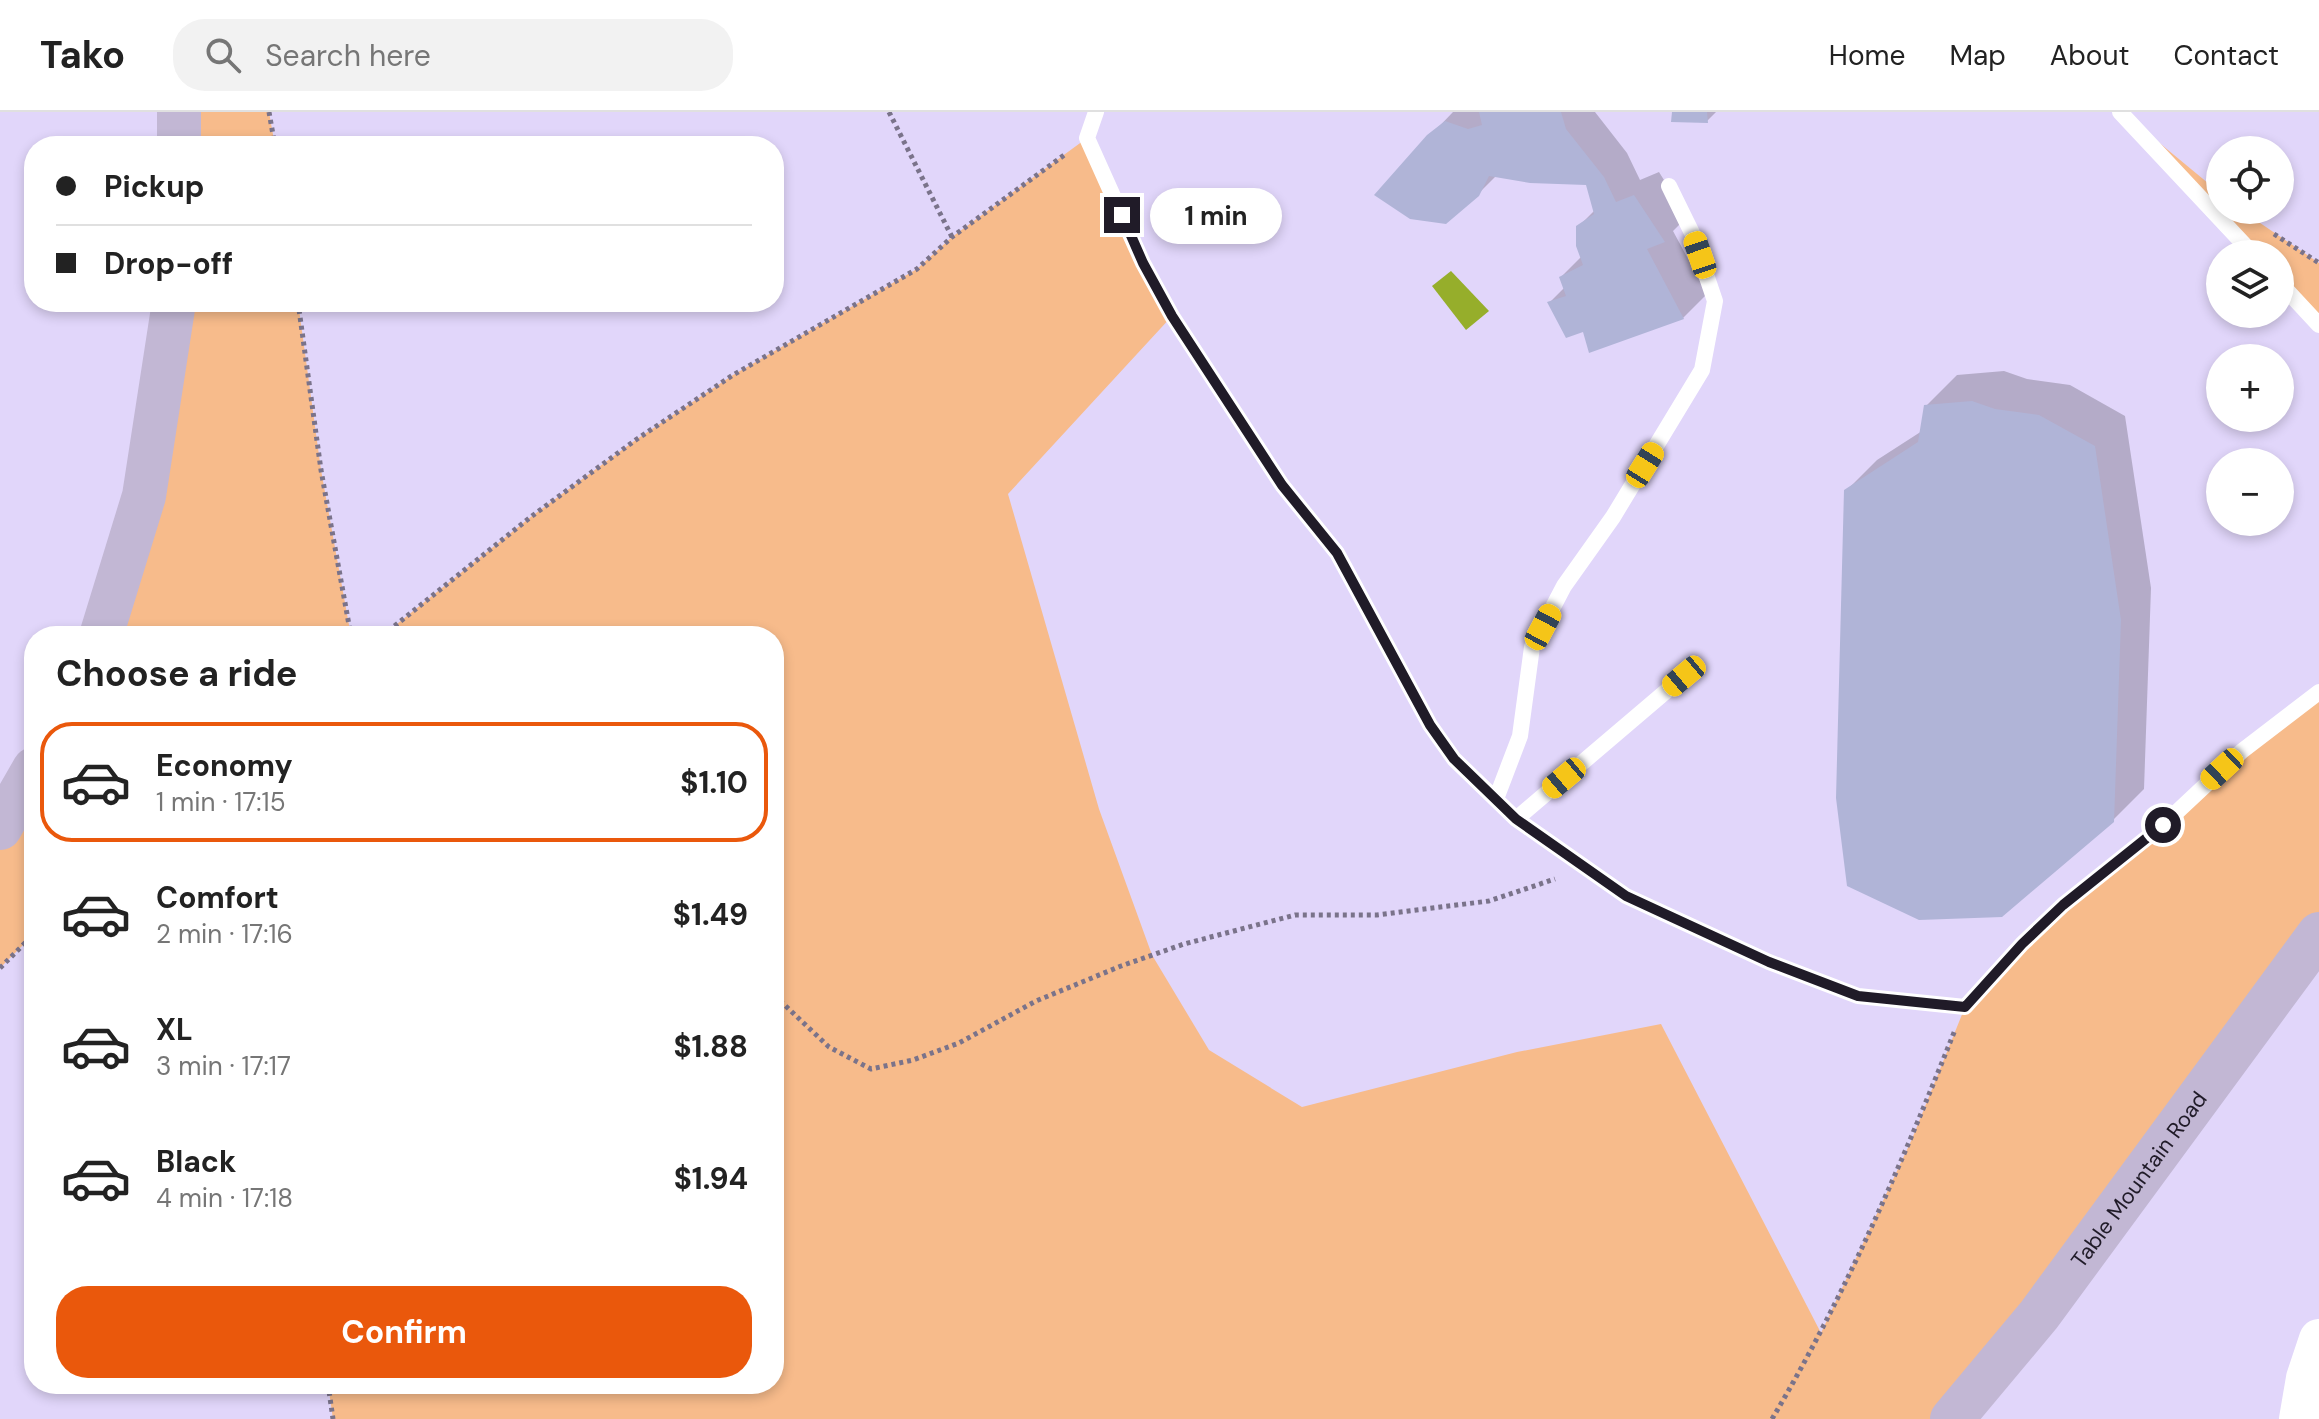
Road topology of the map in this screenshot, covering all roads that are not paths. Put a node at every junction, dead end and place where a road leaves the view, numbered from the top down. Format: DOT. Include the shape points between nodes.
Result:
graph roads {
  1 [pos="179,112"];
  2 [pos="1096,112"];
  3 [pos="2120,112"];
  4 [pos="179,136"];
  5 [pos="1669,186"];
  6 [pos="2240,240"];
  7 [pos="2294,298"];
  8 [pos="172,312"];
  9 [pos="2319,325"];
  10 [pos="104,626"];
  11 [pos="1684,676"];
  12 [pos="2319,692"];
  13 [pos="24,786"];
  14 [pos="1496,799"];
  15 [pos="1516,819"];
  16 [pos="0,828"];
  17 [pos="2319,934"];
  18 [pos="2319,1339"];
  19 [pos="1952,1419"];
  20 [pos="2299,1419"];
  1 -- 4 [label="main road"];
  2 -- 14 [label="lane" via="1087,138 1143,263 1199,361 1282,485 1337,553 1430,725 1454,759"];
  3 -- 6 [label="lane"];
  5 -- 14 [label="lane" via="1715,301 1702,370 1613,517 1564,586 1532,647 1520,736"];
  7 -- 9 [label="lane"];
  8 -- 10 [label="main road" via="144,496"];
  11 -- 15 [label="lane"];
  12 -- 15 [label="lane" via="2063,905 1965,1007 1858,996 1769,962 1626,896"];
  13 -- 16 [label="main road"];
  14 -- 15 [label="lane"];
  17 -- 19 [label="main road, Table Mountain Road" via="2039,1315"];
  18 -- 20 [label="street"];
}
